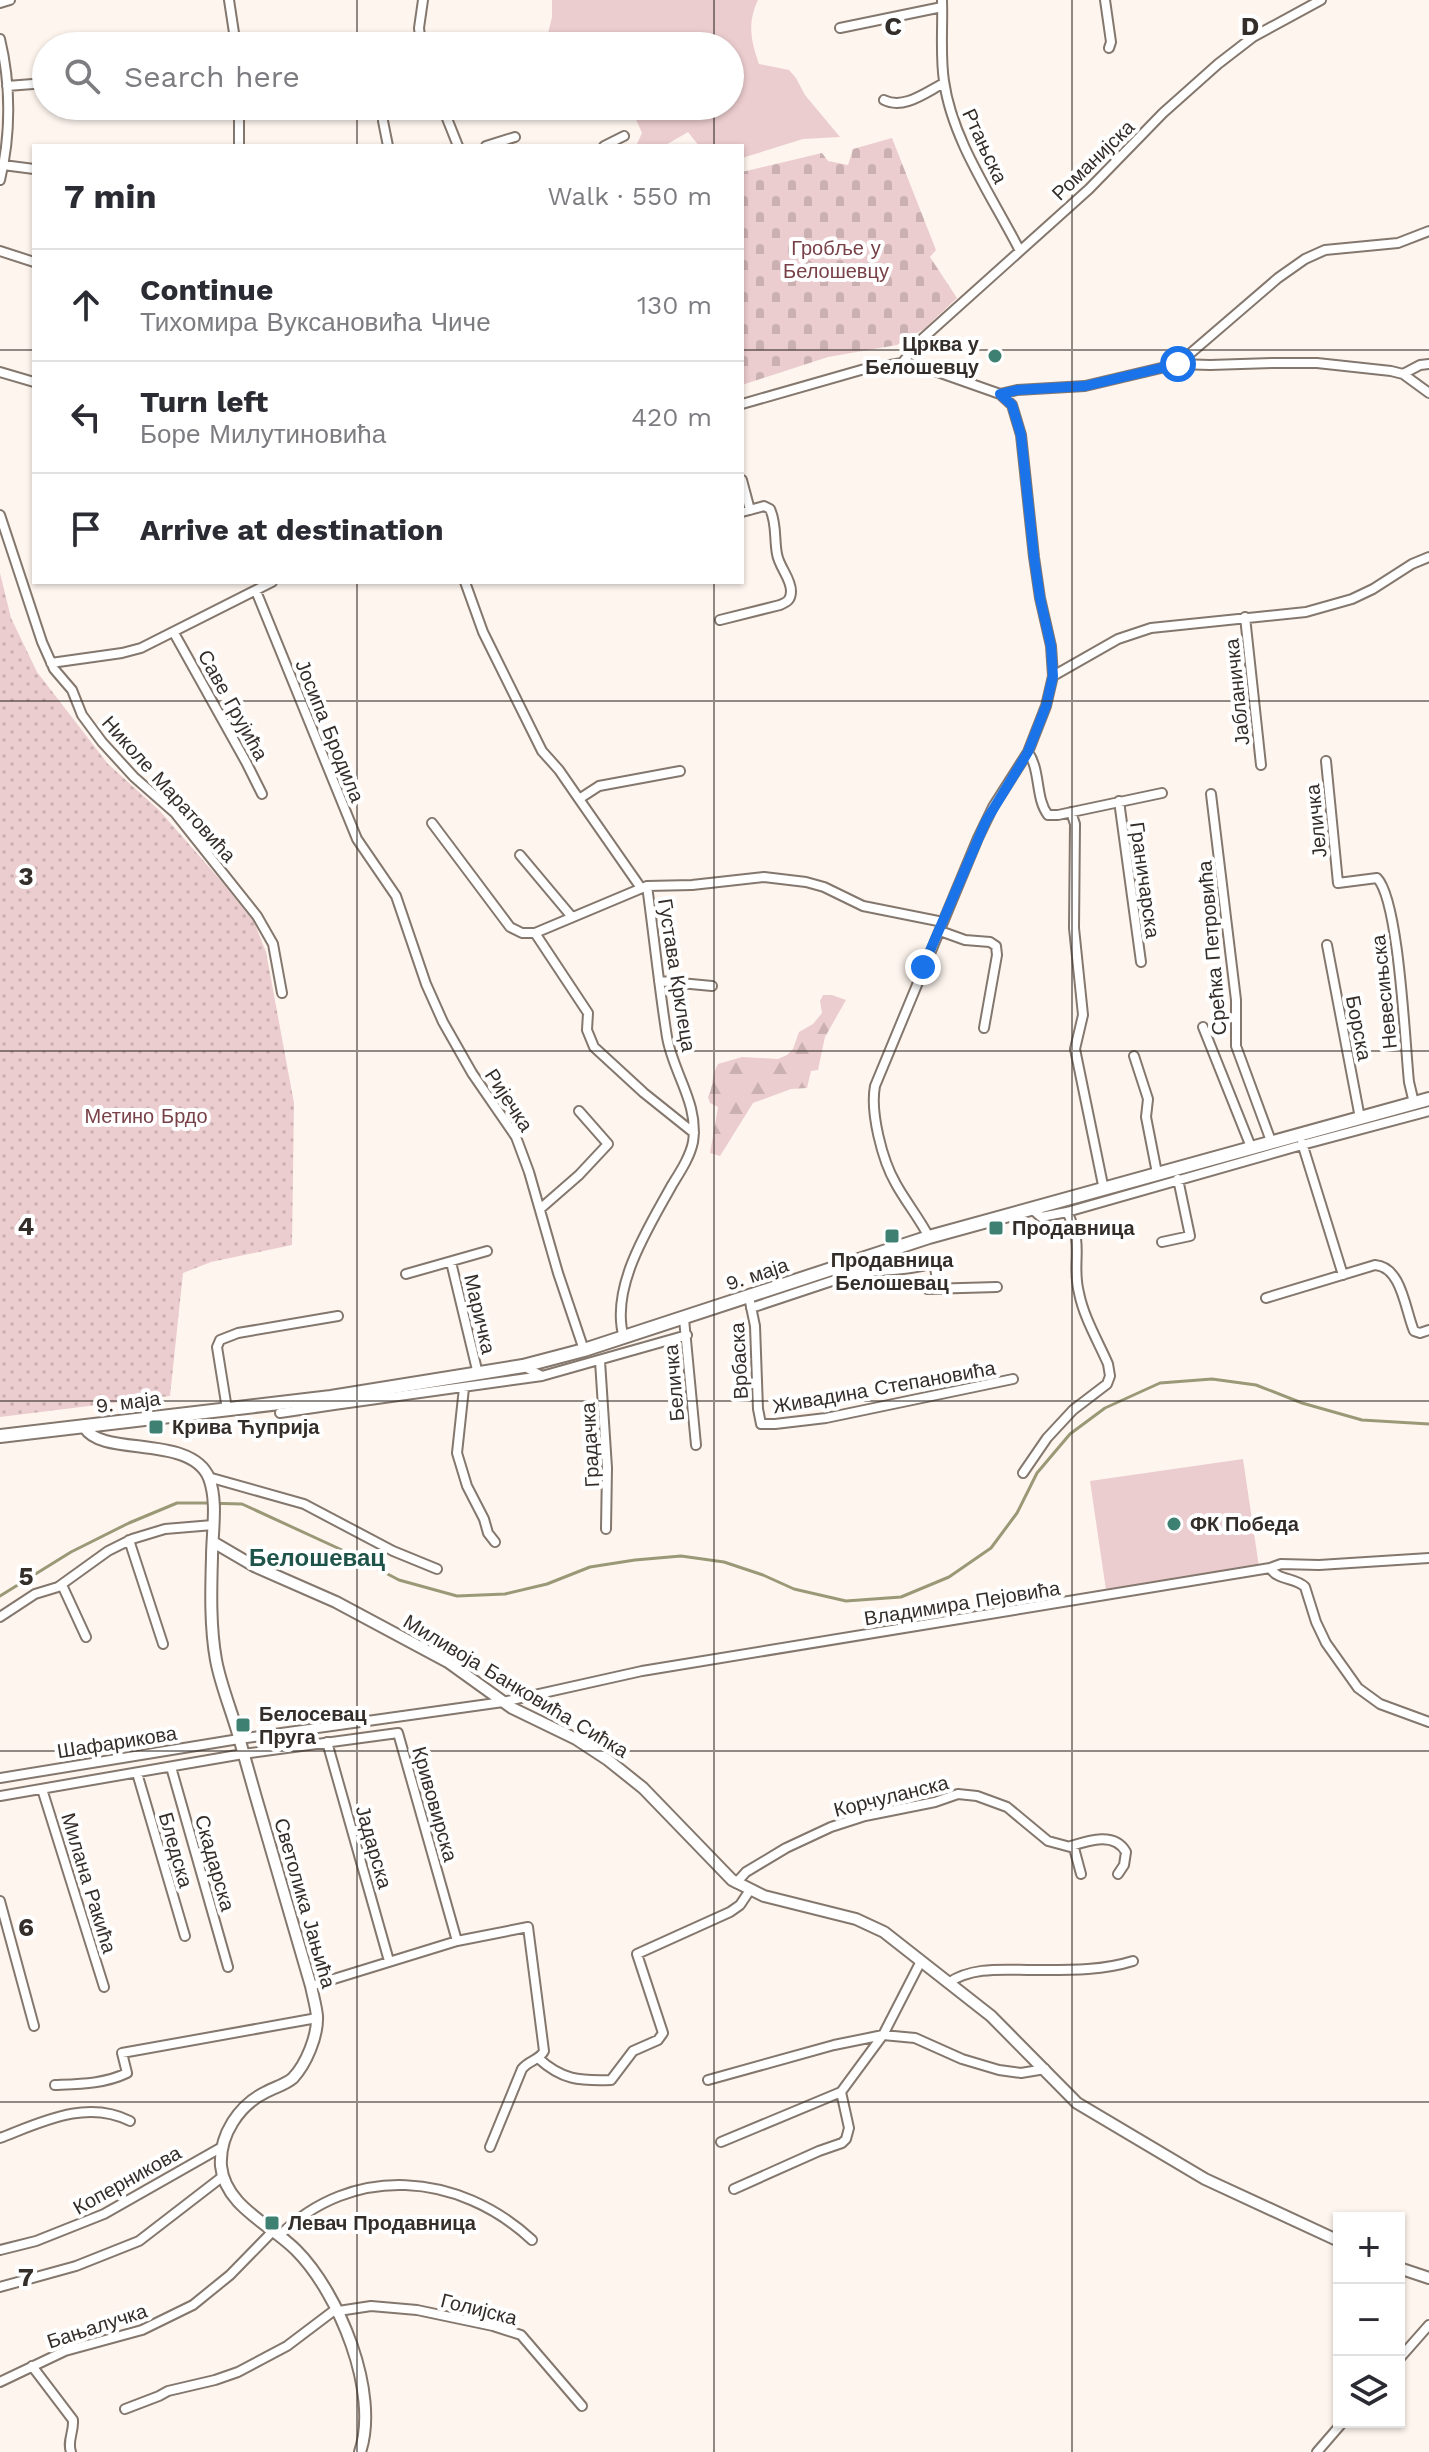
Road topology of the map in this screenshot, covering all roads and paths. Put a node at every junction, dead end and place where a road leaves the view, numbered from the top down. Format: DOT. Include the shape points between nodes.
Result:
graph roads {
  1 [pos="10,0"];
  2 [pos="229,0"];
  3 [pos="423,0"];
  4 [pos="1105,0"];
  5 [pos="1321,0"];
  6 [pos="0,3"];
  7 [pos="942,4"];
  8 [pos="840,28"];
  9 [pos="234,32"];
  10 [pos="420,32"];
  11 [pos="0,39"];
  12 [pos="1109,48"];
  13 [pos="944,83"];
  14 [pos="32,84"];
  15 [pos="7,86"];
  16 [pos="884,100"];
  17 [pos="239,120"];
  18 [pos="448,120"];
  19 [pos="383,121"];
  20 [pos="624,136"];
  21 [pos="515,137"];
  22 [pos="239,144"];
  23 [pos="388,144"];
  24 [pos="457,144"];
  25 [pos="492,144"];
  26 [pos="608,144"];
  27 [pos="3,165"];
  28 [pos="32,169"];
  29 [pos="0,180"];
  30 [pos="1429,231"];
  31 [pos="0,251"];
  32 [pos="1020,251"];
  33 [pos="32,261"];
  34 [pos="902,363"];
  35 [pos="1178,364"];
  36 [pos="1429,364"];
  37 [pos="0,372"];
  38 [pos="1403,374"];
  39 [pos="32,381"];
  40 [pos="1429,393"];
  41 [pos="1000,394"];
  42 [pos="744,403"];
  43 [pos="746,511"];
  44 [pos="0,515"];
  45 [pos="1429,557"];
  46 [pos="268,584"];
  47 [pos="466,584"];
  48 [pos="256,591"];
  49 [pos="1245,617"];
  50 [pos="720,620"];
  51 [pos="174,633"];
  52 [pos="51,663"];
  53 [pos="1053,676"];
  54 [pos="1028,752"];
  55 [pos="1326,761"];
  56 [pos="1261,765"];
  57 [pos="680,771"];
  58 [pos="1162,793"];
  59 [pos="262,794"];
  60 [pos="1211,794"];
  61 [pos="579,799"];
  62 [pos="1119,801"];
  63 [pos="1071,812"];
  64 [pos="432,823"];
  65 [pos="520,855"];
  66 [pos="383,878"];
  67 [pos="1380,880"];
  68 [pos="644,887"];
  69 [pos="572,917"];
  70 [pos="942,926"];
  71 [pos="535,933"];
  72 [pos="1327,945"];
  73 [pos="1141,962"];
  74 [pos="659,981"];
  75 [pos="712,986"];
  76 [pos="282,993"];
  77 [pos="1203,1027"];
  78 [pos="984,1028"];
  79 [pos="1134,1056"];
  80 [pos="1429,1099"];
  81 [pos="1414,1103"];
  82 [pos="579,1111"];
  83 [pos="1429,1111"];
  84 [pos="1360,1118"];
  85 [pos="694,1133"];
  86 [pos="1301,1140"];
  87 [pos="1271,1141"];
  88 [pos="1251,1147"];
  89 [pos="1157,1173"];
  90 [pos="1177,1175"];
  91 [pos="1104,1190"];
  92 [pos="540,1209"];
  93 [pos="1033,1210"];
  94 [pos="1067,1212"];
  95 [pos="929,1237"];
  96 [pos="1162,1242"];
  97 [pos="487,1251"];
  98 [pos="451,1262"];
  99 [pos="406,1274"];
  100 [pos="1343,1275"];
  101 [pos="938,1287"];
  102 [pos="997,1287"];
  103 [pos="927,1289"];
  104 [pos="1266,1298"];
  105 [pos="750,1302"];
  106 [pos="338,1316"];
  107 [pos="684,1319"];
  108 [pos="1429,1330"];
  109 [pos="687,1335"];
  110 [pos="624,1338"];
  111 [pos="584,1350"];
  112 [pos="600,1361"];
  113 [pos="523,1366"];
  114 [pos="478,1374"];
  115 [pos="542,1376"];
  116 [pos="1013,1379"];
  117 [pos="464,1388"];
  118 [pos="328,1402"];
  119 [pos="227,1409"];
  120 [pos="280,1413"];
  121 [pos="761,1424"];
  122 [pos="85,1428"];
  123 [pos="0,1436"];
  124 [pos="696,1445"];
  125 [pos="1023,1473"];
  126 [pos="208,1477"];
  127 [pos="213,1522"];
  128 [pos="606,1529"];
  129 [pos="129,1540"];
  130 [pos="213,1542"];
  131 [pos="495,1542"];
  132 [pos="237,1556"];
  133 [pos="1429,1558"];
  134 [pos="212,1568"];
  135 [pos="1270,1568"];
  136 [pos="437,1569"];
  137 [pos="62,1585"];
  138 [pos="0,1617"];
  139 [pos="86,1637"];
  140 [pos="163,1644"];
  141 [pos="503,1702"];
  142 [pos="1429,1722"];
  143 [pos="239,1739"];
  144 [pos="327,1742"];
  145 [pos="243,1754"];
  146 [pos="171,1767"];
  147 [pos="137,1773"];
  148 [pos="0,1778"];
  149 [pos="42,1789"];
  150 [pos="0,1796"];
  151 [pos="1071,1846"];
  152 [pos="1081,1874"];
  153 [pos="1118,1874"];
  154 [pos="736,1883"];
  155 [pos="750,1890"];
  156 [pos="0,1901"];
  157 [pos="185,1936"];
  158 [pos="457,1941"];
  159 [pos="389,1961"];
  160 [pos="921,1961"];
  161 [pos="1133,1961"];
  162 [pos="228,1967"];
  163 [pos="948,1983"];
  164 [pos="311,1986"];
  165 [pos="104,1987"];
  166 [pos="317,2018"];
  167 [pos="34,2026"];
  168 [pos="883,2035"];
  169 [pos="538,2058"];
  170 [pos="1046,2069"];
  171 [pos="708,2080"];
  172 [pos="55,2085"];
  173 [pos="841,2092"];
  174 [pos="130,2121"];
  175 [pos="0,2138"];
  176 [pos="721,2142"];
  177 [pos="222,2147"];
  178 [pos="490,2147"];
  179 [pos="222,2177"];
  180 [pos="734,2189"];
  181 [pos="276,2234"];
  182 [pos="1333,2238"];
  183 [pos="532,2240"];
  184 [pos="0,2250"];
  185 [pos="1405,2270"];
  186 [pos="1429,2278"];
  187 [pos="0,2287"];
  188 [pos="338,2310"];
  189 [pos="1429,2325"];
  190 [pos="1402,2356"];
  191 [pos="32,2366"];
  192 [pos="0,2382"];
  193 [pos="582,2406"];
  194 [pos="125,2409"];
  195 [pos="1338,2428"];
  196 [pos="71,2452"];
  197 [pos="360,2452"];
  198 [pos="1317,2452"];
  1 -- 6 [label="street"];
  2 -- 9 [label="street"];
  3 -- 10 [label="street"];
  4 -- 12 [label="street"];
  5 -- 32 [label="street, Романијска" via="1253,37 1218,64"];
  7 -- 8 [label="street"];
  7 -- 13 [label="street, Ртањска"];
  11 -- 15 [label="street"];
  13 -- 16 [label="street" via="903,103"];
  13 -- 32 [label="street, Ртањска" via="960,136"];
  14 -- 15 [label="street"];
  15 -- 27 [label="street"];
  17 -- 22 [label="street"];
  18 -- 24 [label="street"];
  19 -- 23 [label="street"];
  20 -- 26 [label="street"];
  21 -- 25 [label="street"];
  27 -- 28 [label="street"];
  27 -- 29 [label="street"];
  30 -- 35 [label="street" via="1398,243 1325,250 1305,259"];
  31 -- 33 [label="street"];
  32 -- 34 [label="street, Романијска"];
  34 -- 41 [label="street"];
  34 -- 42 [label="street"];
  35 -- 38 [label="street" via="1317,363"];
  35 -- 41 [label="street" via="1085,386"];
  36 -- 38 [label="street"];
  37 -- 39 [label="street"];
  38 -- 40 [label="street"];
  41 -- 53 [label="street" via="1012,405 1021,435"];
  43 -- 50 [label="street" via="764,506 773,513 777,555 791,597 780,605"];
  44 -- 52 [label="street, Николе Маратовића"];
  45 -- 49 [label="street" via="1352,599 1306,612"];
  46 -- 48 [label="street"];
  47 -- 61 [label="street" via="483,632 542,751"];
  48 -- 51 [label="street"];
  48 -- 66 [label="street, Јосипа Бродила" via="357,839"];
  49 -- 53 [label="street" via="1138,632"];
  49 -- 56 [label="street, Јабланичка"];
  51 -- 52 [label="street" via="133,651"];
  51 -- 59 [label="street, Саве Грујића"];
  52 -- 76 [label="street, Николе Маратовића" via="102,742 175,813 252,908 272,939"];
  53 -- 54 [label="street"];
  54 -- 63 [label="street" via="1046,813"];
  54 -- 70 [label="street" via="986,821"];
  55 -- 67 [label="street, Јеличка" via="1338,883"];
  57 -- 61 [label="street" via="599,786"];
  58 -- 62 [label="street"];
  60 -- 87 [label="street, Срећка Петровића" via="1236,1000 1236,1046"];
  61 -- 68 [label="street"];
  62 -- 63 [label="street"];
  62 -- 73 [label="street, Граничарска"];
  63 -- 91 [label="street" via="1083,1015 1075,1049"];
  64 -- 71 [label="street" via="510,927"];
  65 -- 69 [label="street"];
  66 -- 92 [label="street, Ријечка" via="396,896 443,1022 516,1137"];
  67 -- 81 [label="street, Невесињска" via="1396,942"];
  68 -- 69 [label="street"];
  68 -- 70 [label="street" via="787,878 824,887 863,906"];
  68 -- 74 [label="street, Густава Крклеца"];
  69 -- 71 [label="street"];
  70 -- 78 [label="street" via="965,940 996,946"];
  70 -- 95 [label="street" via="877,1079 873,1101 889,1171"];
  71 -- 85 [label="street" via="588,1013 594,1047"];
  72 -- 84 [label="street, Борска"];
  74 -- 75 [label="street"];
  74 -- 85 [label="street, Густава Крклеца" via="669,1045 692,1106"];
  77 -- 88 [label="street"];
  79 -- 89 [label="street" via="1148,1099 1146,1117"];
  80 -- 81 [label="main road, 9. маја"];
  81 -- 84 [label="main road, 9. маја"];
  82 -- 92 [label="street" via="608,1144"];
  83 -- 86 [label="street"];
  84 -- 86 [label="main road, 9. маја"];
  85 -- 110 [label="street, Густава Крклеца" via="689,1156 629,1273 620,1319"];
  86 -- 87 [label="main road, 9. маја"];
  86 -- 90 [label="street"];
  86 -- 100 [label="street"];
  87 -- 88 [label="main road, 9. маја"];
  88 -- 90 [label="main road, 9. маја"];
  89 -- 90 [label="main road, 9. маја"];
  89 -- 91 [label="main road, 9. маја"];
  90 -- 94 [label="street"];
  90 -- 96 [label="street" via="1190,1236"];
  91 -- 93 [label="main road, 9. маја"];
  92 -- 111 [label="street, Ријечка"];
  93 -- 94 [label="street" via="1041,1217"];
  93 -- 95 [label="main road, 9. маја"];
  94 -- 125 [label="street" via="1078,1241 1078,1293 1110,1376 1047,1438"];
  95 -- 105 [label="main road, 9. маја"];
  97 -- 98 [label="street, Маричка"];
  98 -- 99 [label="street, Маричка"];
  98 -- 114 [label="street, Маричка"];
  100 -- 104 [label="street"];
  100 -- 108 [label="street" via="1375,1265 1388,1268 1414,1331"];
  101 -- 102 [label="street"];
  101 -- 103 [label="street"];
  101 -- 105 [label="street" via="930,1264 853,1274"];
  105 -- 107 [label="main road, 9. маја"];
  105 -- 121 [label="street, Врбаска"];
  106 -- 119 [label="street" via="220,1340"];
  107 -- 109 [label="street, Беличка"];
  107 -- 110 [label="main road, 9. маја"];
  109 -- 112 [label="street"];
  109 -- 124 [label="street, Беличка"];
  110 -- 111 [label="main road, 9. маја"];
  111 -- 113 [label="main road, 9. маја"];
  112 -- 115 [label="street"];
  112 -- 128 [label="street, Градачка"];
  113 -- 114 [label="main road, 9. маја"];
  113 -- 115 [label="street"];
  114 -- 118 [label="main road, 9. маја"];
  115 -- 117 [label="street"];
  116 -- 121 [label="street, Живадина Степановића" via="826,1418"];
  117 -- 118 [label="street"];
  117 -- 131 [label="street" via="457,1453"];
  118 -- 119 [label="main road, 9. маја"];
  118 -- 120 [label="street"];
  119 -- 122 [label="main road, 9. маја"];
  122 -- 123 [label="main road, 9. маја"];
  122 -- 126 [label="street" via="107,1440 185,1456"];
  126 -- 127 [label="street, Светолика Јањића"];
  126 -- 136 [label="street" via="304,1504"];
  127 -- 129 [label="street"];
  127 -- 130 [label="street, Светолика Јањића"];
  129 -- 137 [label="street"];
  129 -- 140 [label="street"];
  130 -- 132 [label="street, Миливоја Банковића Сићка"];
  130 -- 134 [label="street, Светолика Јањића"];
  132 -- 134 [label="street" via="221,1558"];
  132 -- 141 [label="street, Миливоја Банковића Сићка" via="448,1662"];
  133 -- 135 [label="street, Владимира Пејовића"];
  134 -- 143 [label="street, Светолика Јањића" via="217,1662"];
  135 -- 141 [label="street, Владимира Пејовића" via="642,1671"];
  135 -- 142 [label="street" via="1305,1587 1326,1643 1358,1688 1380,1704"];
  137 -- 138 [label="street" via="35,1594"];
  137 -- 139 [label="street"];
  141 -- 143 [label="street, Владимира Пејовића"];
  141 -- 154 [label="street, Миливоја Банковића Сићка" via="608,1760 643,1788"];
  143 -- 145 [label="street, Светолика Јањића"];
  143 -- 148 [label="street, Шафарикова"];
  144 -- 145 [label="street, Кривовирска"];
  144 -- 158 [label="street, Кривовирска" via="398,1733"];
  144 -- 159 [label="street, Јадарска"];
  145 -- 146 [label="street, Кривовирска"];
  145 -- 164 [label="street, Светолика Јањића"];
  146 -- 147 [label="street, Кривовирска"];
  146 -- 162 [label="street, Скадарска"];
  147 -- 149 [label="street, Кривовирска"];
  147 -- 157 [label="street, Бледска"];
  149 -- 150 [label="street, Кривовирска"];
  149 -- 165 [label="street, Милана Ракића"];
  151 -- 152 [label="street"];
  151 -- 153 [label="street" via="1092,1840 1118,1842 1126,1852"];
  151 -- 154 [label="street, Корчуланска" via="1043,1839 1007,1807 958,1794 831,1827 786,1848"];
  154 -- 155 [label="street, Миливоја Банковића Сићка"];
  155 -- 160 [label="street, Миливоја Банковића Сићка" via="856,1919 884,1932"];
  155 -- 169 [label="street" via="730,1912 637,1954 663,2033 633,2051 611,2080 574,2079"];
  156 -- 167 [label="street"];
  158 -- 159 [label="street"];
  158 -- 169 [label="street" via="528,1927 544,2051"];
  159 -- 164 [label="street"];
  160 -- 163 [label="street, Миливоја Банковића Сићка"];
  160 -- 168 [label="street"];
  161 -- 163 [label="street" via="1106,1968 1000,1968"];
  163 -- 170 [label="street, Миливоја Банковића Сићка"];
  164 -- 166 [label="street, Светолика Јањића"];
  166 -- 172 [label="street" via="122,2053 127,2073 96,2083"];
  166 -- 177 [label="street, Светолика Јањића" via="303,2063 292,2079 242,2109"];
  168 -- 170 [label="street" via="915,2038 999,2070"];
  168 -- 171 [label="street"];
  168 -- 173 [label="street"];
  169 -- 178 [label="street" via="522,2069"];
  170 -- 182 [label="street, Миливоја Банковића Сићка" via="1077,2103 1131,2136 1205,2179"];
  173 -- 176 [label="street"];
  173 -- 180 [label="street" via="849,2128 842,2143"];
  174 -- 175 [label="street" via="96,2110"];
  177 -- 179 [label="street, Светолика Јањића"];
  177 -- 184 [label="street, Коперникова" via="104,2214"];
  179 -- 181 [label="street" via="238,2202"];
  179 -- 187 [label="street" via="139,2241"];
  181 -- 183 [label="street, Бањалучка" via="335,2199 393,2185 429,2187 478,2202"];
  181 -- 188 [label="street" via="301,2255"];
  181 -- 191 [label="street, Бањалучка" via="193,2305 142,2330"];
  185 -- 186 [label="street"];
  188 -- 193 [label="street, Голијска" via="400,2307 515,2332"];
  188 -- 194 [label="street" via="238,2372"];
  188 -- 197 [label="street" via="364,2387 366,2428"];
  189 -- 190 [label="street"];
  191 -- 192 [label="street, Бањалучка"];
  191 -- 196 [label="street" via="73,2420"];
  195 -- 198 [label="street"];
}
